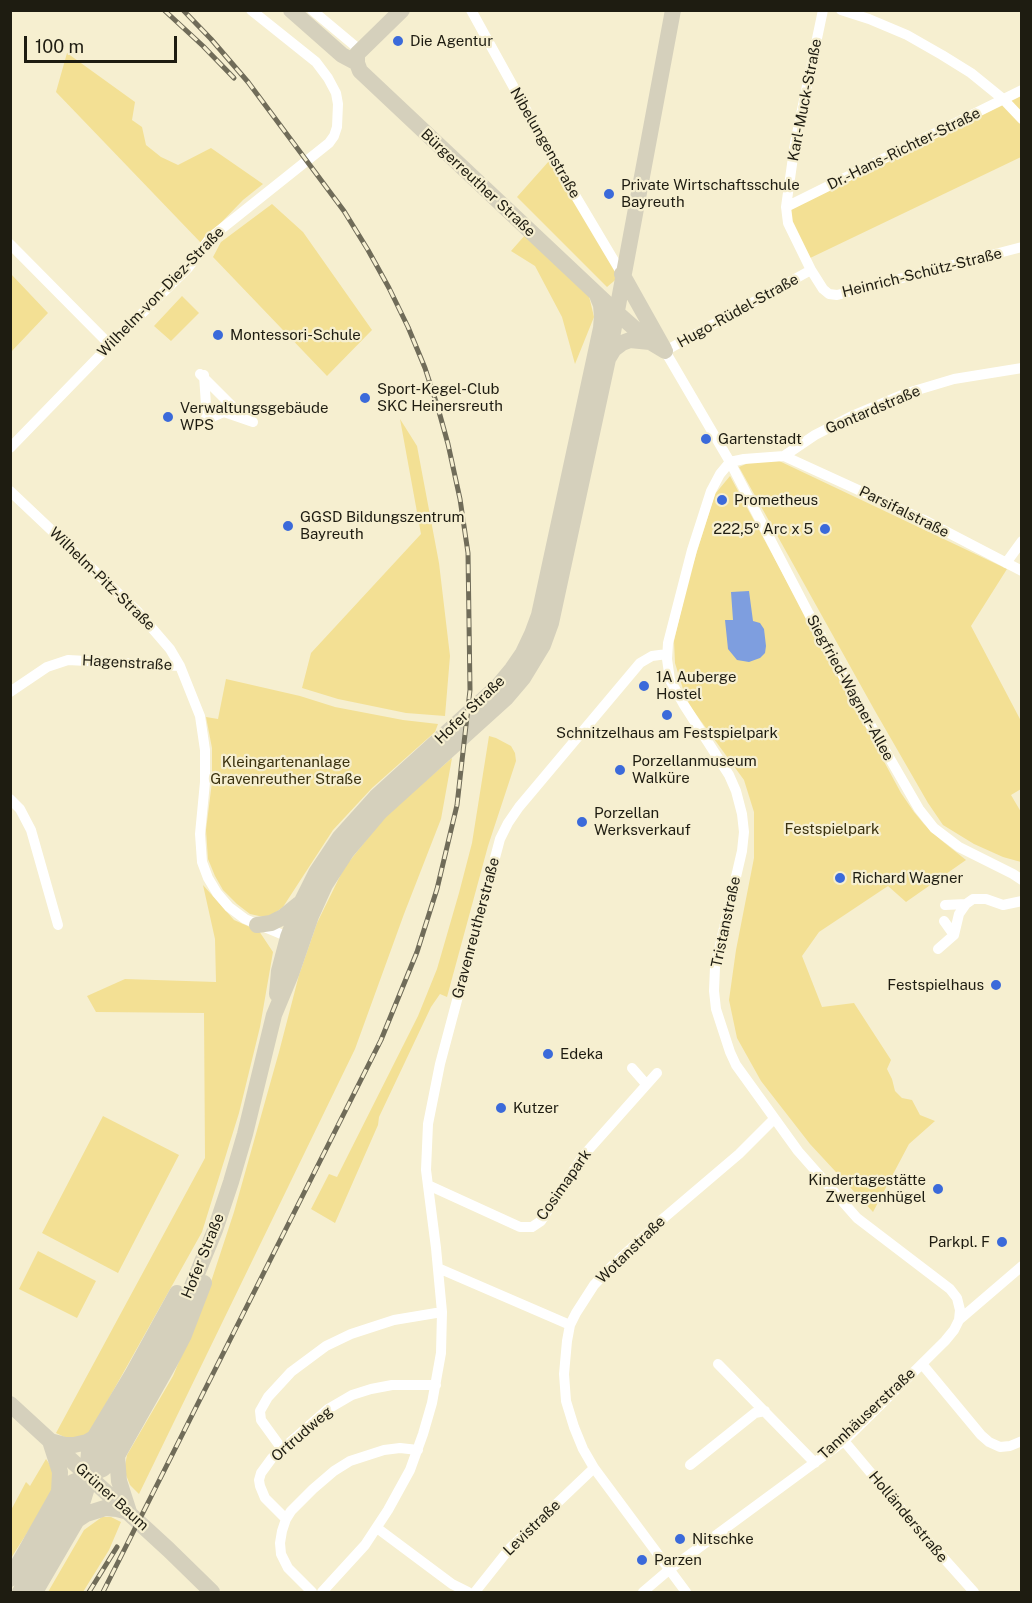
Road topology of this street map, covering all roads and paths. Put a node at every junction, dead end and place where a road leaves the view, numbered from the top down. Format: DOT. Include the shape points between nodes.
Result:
graph roads {
  1 [pos="251,10"];
  2 [pos="291,10"];
  3 [pos="312,10"];
  4 [pos="402,10"];
  5 [pos="471,10"];
  6 [pos="673,10"];
  7 [pos="823,10"];
  8 [pos="841,10"];
  9 [pos="359,62"];
  10 [pos="1022,90"];
  11 [pos="1003,99"];
  12 [pos="1022,120"];
  13 [pos="786,207"];
  14 [pos="10,244"];
  15 [pos="1022,247"];
  16 [pos="811,270"];
  17 [pos="622,274"];
  18 [pos="823,289"];
  19 [pos="597,295"];
  20 [pos="616,312"];
  21 [pos="648,319"];
  22 [pos="630,325"];
  23 [pos="650,342"];
  24 [pos="110,345"];
  25 [pos="665,351"];
  26 [pos="608,358"];
  27 [pos="1022,368"];
  28 [pos="231,414"];
  29 [pos="253,422"];
  30 [pos="10,448"];
  31 [pos="784,456"];
  32 [pos="730,462"];
  33 [pos="10,491"];
  34 [pos="1022,542"];
  35 [pos="1006,562"];
  36 [pos="1022,571"];
  37 [pos="667,654"];
  38 [pos="180,666"];
  39 [pos="10,692"];
  40 [pos="10,799"];
  41 [pos="1019,876"];
  42 [pos="302,901"];
  43 [pos="1022,901"];
  44 [pos="966,904"];
  45 [pos="945,905"];
  46 [pos="944,921"];
  47 [pos="58,925"];
  48 [pos="260,926"];
  49 [pos="954,935"];
  50 [pos="295,939"];
  51 [pos="938,949"];
  52 [pos="279,971"];
  53 [pos="274,1015"];
  54 [pos="632,1068"];
  55 [pos="657,1073"];
  56 [pos="646,1084"];
  57 [pos="774,1119"];
  58 [pos="428,1185"];
  59 [pos="215,1230"];
  60 [pos="1022,1266"];
  61 [pos="438,1268"];
  62 [pos="442,1312"];
  63 [pos="959,1320"];
  64 [pos="570,1325"];
  65 [pos="717,1364"];
  66 [pos="922,1364"];
  67 [pos="436,1385"];
  68 [pos="10,1404"];
  69 [pos="765,1411"];
  70 [pos="94,1438"];
  71 [pos="50,1440"];
  72 [pos="844,1441"];
  73 [pos="1022,1441"];
  74 [pos="282,1449"];
  75 [pos="418,1450"];
  76 [pos="117,1455"];
  77 [pos="815,1462"];
  78 [pos="690,1465"];
  79 [pos="594,1468"];
  80 [pos="85,1478"];
  81 [pos="129,1513"];
  82 [pos="286,1519"];
  83 [pos="77,1520"];
  84 [pos="377,1528"];
  85 [pos="670,1569"];
  86 [pos="10,1580"];
  87 [pos="20,1593"];
  88 [pos="35,1593"];
  89 [pos="212,1593"];
  90 [pos="312,1593"];
  91 [pos="322,1593"];
  92 [pos="468,1593"];
  93 [pos="475,1593"];
  94 [pos="643,1593"];
  95 [pos="686,1593"];
  96 [pos="974,1593"];
  1 -- 24 [label="street, Wilhelm-von-Diez-Straße" via="315,62 328,78 338,104 337,128 329,143 210,237 188,268"];
  2 -- 9 [label="main road, Bürgerreuther Straße" via="342,55"];
  3 -- 9 [label="street, Bürgerreuther Straße"];
  4 -- 9 [label="main road"];
  5 -- 17 [label="street, Nibelungenstraße"];
  6 -- 17 [label="main road, Hofer Straße"];
  7 -- 13 [label="street, Karl-Muck-Straße"];
  8 -- 11 [label="street" via="907,35 971,73"];
  9 -- 19 [label="main road, Bürgerreuther Straße"];
  10 -- 11 [label="street, Dr.-Hans-Richter-Straße"];
  11 -- 12 [label="street"];
  11 -- 13 [label="street, Dr.-Hans-Richter-Straße"];
  13 -- 16 [label="street, Karl-Muck-Straße" via="788,223"];
  14 -- 24 [label="street"];
  15 -- 18 [label="street, Heinrich-Schütz-Straße" via="837,295"];
  16 -- 18 [label="street, Karl-Muck-Straße"];
  16 -- 25 [label="street, Hugo-Rüdel-Straße"];
  17 -- 20 [label="main road, Hofer Straße"];
  17 -- 21 [label="main road"];
  19 -- 20 [label="main road, Bürgerreuther Straße"];
  19 -- 42 [label="main road, Hofer Straße" via="601,328 532,634 497,687 376,797 340,837"];
  20 -- 22 [label="main road, Bürgerreuther Straße"];
  20 -- 26 [label="main road, Hofer Straße"];
  21 -- 22 [label="main road" via="638,326"];
  21 -- 25 [label="main road"];
  22 -- 23 [label="main road, Bürgerreuther Straße"];
  23 -- 25 [label="main road, Bürgerreuther Straße"];
  23 -- 26 [label="main road" via="622,343"];
  24 -- 30 [label="street, Wilhelm-von-Diez-Straße"];
  25 -- 32 [label="street"];
  26 -- 50 [label="main road, Hofer Straße" via="543,645 506,698 380,812 347,851"];
  27 -- 31 [label="street, Gontardstraße" via="954,379 904,394 815,435"];
  28 -- 28 [label="street" via="232,406 203,375 205,420 224,412"];
  28 -- 29 [label="street"];
  31 -- 32 [label="street, Gontardstraße"];
  31 -- 35 [label="street, Parsifalstraße"];
  32 -- 37 [label="street, Tristanstraße" via="711,490"];
  32 -- 41 [label="street, Siegfried-Wagner-Allee" via="809,614 919,809 934,828 959,847"];
  33 -- 38 [label="street, Wilhelm-Pitz-Straße" via="138,612"];
  34 -- 35 [label="street"];
  35 -- 36 [label="street, Parsifalstraße"];
  37 -- 57 [label="street, Tristanstraße" via="670,680 729,775 741,809 742,850 716,958 714,991 720,1024 736,1065"];
  37 -- 58 [label="street, Gravenreutherstraße" via="640,663 519,807 498,843 431,1104 426,1139"];
  38 -- 39 [label="street, Hagenstraße" via="68,660 46,667"];
  38 -- 48 [label="street, Wilhelm-Pitz-Straße" via="200,716 205,750 202,862 208,878 229,907"];
  40 -- 47 [label="street" via="31,830"];
  42 -- 48 [label="main road" via="283,918"];
  42 -- 50 [label="main road, Hofer Straße"];
  43 -- 44 [label="street" via="1003,905 973,899"];
  44 -- 45 [label="street"];
  44 -- 49 [label="street"];
  46 -- 49 [label="street"];
  48 -- 50 [label="street, Wilhelm-Pitz-Straße"];
  48 -- 52 [label="main road" via="277,946"];
  49 -- 51 [label="street"];
  50 -- 52 [label="main road, Hofer Straße"];
  50 -- 53 [label="main road, Hofer Straße"];
  52 -- 53 [label="main road, Hofer Straße"];
  53 -- 59 [label="main road, Hofer Straße" via="245,1134"];
  54 -- 56 [label="street"];
  55 -- 56 [label="street, Cosimapark"];
  56 -- 58 [label="street, Cosimapark" via="583,1156 541,1221 532,1227 520,1227"];
  57 -- 63 [label="street, Tristanstraße" via="857,1218 950,1289 957,1298"];
  57 -- 64 [label="street, Wotanstraße" via="612,1266 583,1301"];
  58 -- 61 [label="street, Gravenreutherstraße"];
  59 -- 70 [label="main road" via="198,1253"];
  59 -- 76 [label="main road" via="213,1258 184,1335"];
  59 -- 80 [label="main road, Hofer Straße" via="159,1355"];
  60 -- 63 [label="street, Tannhäuserstraße"];
  61 -- 62 [label="street, Gravenreutherstraße"];
  61 -- 64 [label="street"];
  62 -- 67 [label="street, Gravenreutherstraße"];
  62 -- 74 [label="street" via="381,1323 351,1334 326,1346 291,1372 268,1397 260,1415"];
  63 -- 66 [label="street, Tannhäuserstraße"];
  64 -- 79 [label="street, Wotanstraße" via="564,1374 566,1401"];
  65 -- 69 [label="street"];
  66 -- 72 [label="street, Tannhäuserstraße"];
  66 -- 73 [label="street" via="989,1442 1000,1447"];
  67 -- 74 [label="street, Ortrudweg" via="392,1384 352,1395 328,1409"];
  67 -- 75 [label="street, Gravenreutherstraße"];
  68 -- 71 [label="main road, Grüner Baum"];
  69 -- 77 [label="street"];
  69 -- 78 [label="street" via="755,1413"];
  70 -- 71 [label="main road" via="74,1445"];
  70 -- 80 [label="main road"];
  71 -- 80 [label="main road, Grüner Baum"];
  71 -- 80 [label="main road" via="60,1472"];
  72 -- 77 [label="street, Tannhäuserstraße"];
  72 -- 96 [label="street, Holländerstraße"];
  74 -- 82 [label="street, Ortrudweg" via="259,1480 266,1498"];
  75 -- 82 [label="street" via="384,1450 350,1461 313,1489"];
  75 -- 84 [label="street, Gravenreutherstraße"];
  76 -- 80 [label="main road"];
  76 -- 81 [label="main road" via="119,1481"];
  77 -- 85 [label="street, Tannhäuserstraße"];
  79 -- 85 [label="street, Wotanstraße"];
  79 -- 93 [label="street, Levistraße" via="510,1548"];
  80 -- 81 [label="main road, Grüner Baum"];
  80 -- 83 [label="main road"];
  80 -- 86 [label="main road"];
  80 -- 87 [label="main road"];
  81 -- 83 [label="main road" via="105,1508"];
  81 -- 89 [label="main road, Grüner Baum"];
  82 -- 90 [label="street" via="280,1543 283,1559"];
  83 -- 88 [label="main road"];
  84 -- 91 [label="street, Gravenreutherstraße"];
  84 -- 92 [label="street"];
  85 -- 94 [label="street, Tannhäuserstraße"];
  85 -- 95 [label="street, Wotanstraße"];
}
